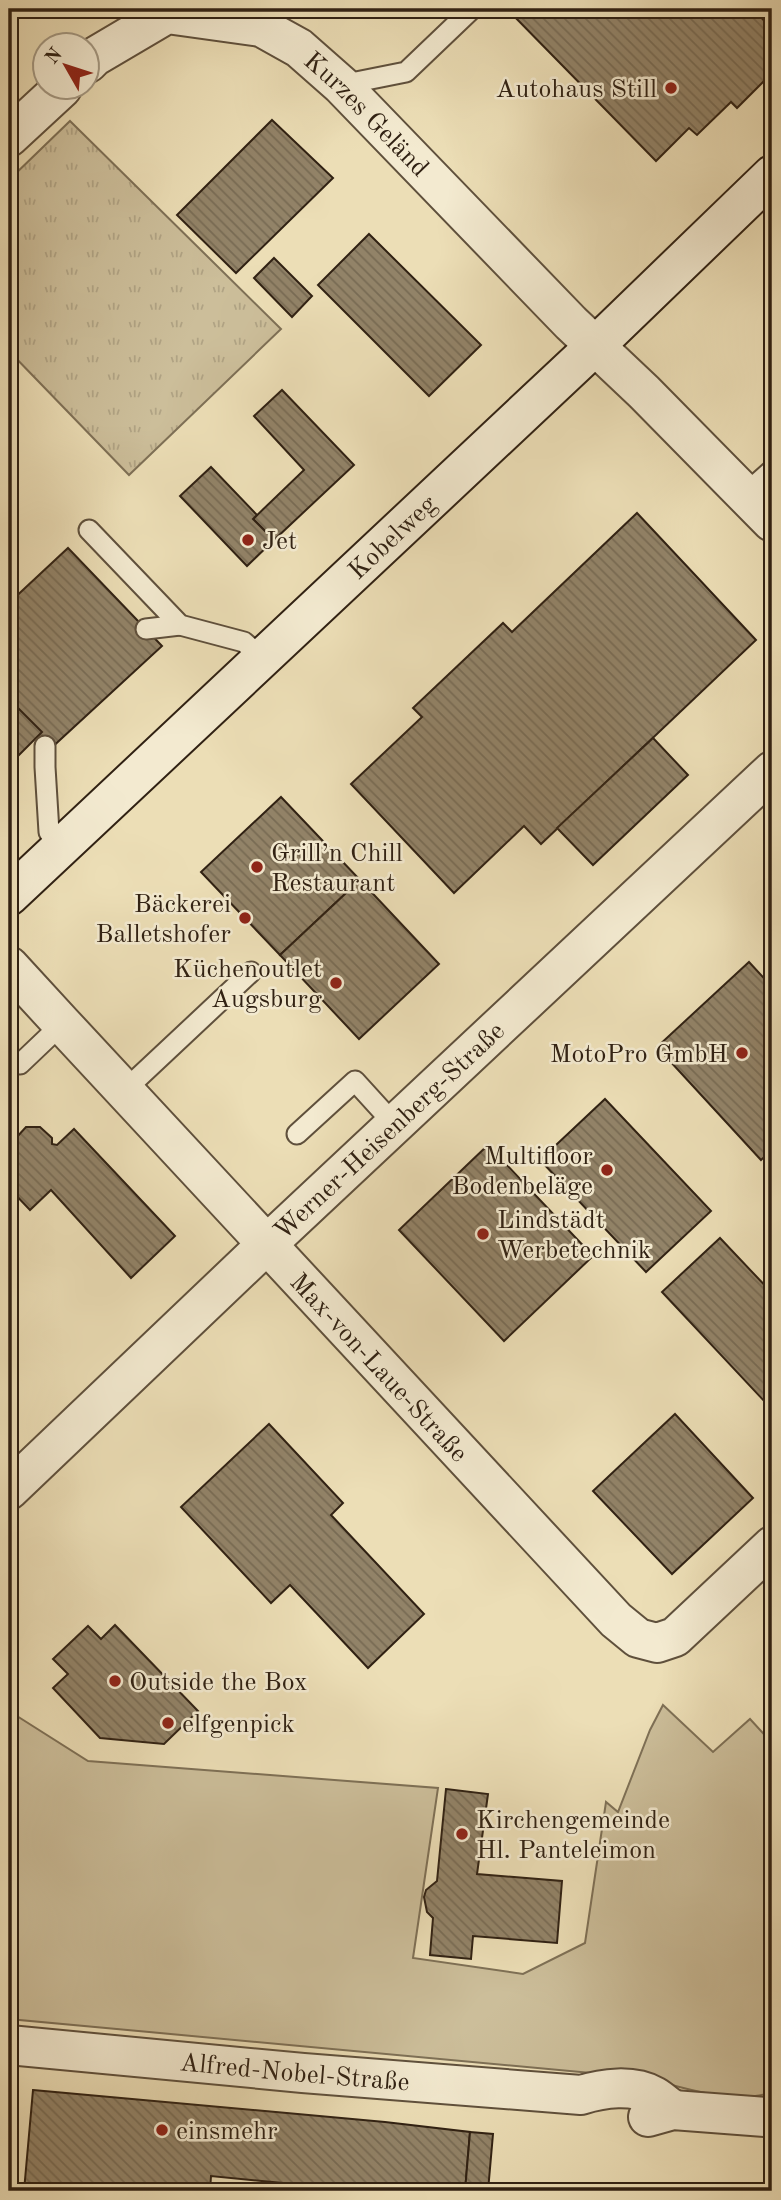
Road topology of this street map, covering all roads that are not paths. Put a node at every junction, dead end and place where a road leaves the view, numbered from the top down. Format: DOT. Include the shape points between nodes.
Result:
graph roads {
  1 [pos="472,9"];
  2 [pos="102,52"];
  3 [pos="341,85"];
  4 [pos="47,102"];
  5 [pos="9,137"];
  6 [pos="772,176"];
  7 [pos="595,346"];
  8 [pos="759,482"];
  9 [pos="772,522"];
  10 [pos="89,530"];
  11 [pos="180,625"];
  12 [pos="146,629"];
  13 [pos="262,658"];
  14 [pos="46,747"];
  15 [pos="772,771"];
  16 [pos="60,848"];
  17 [pos="9,897"];
  18 [pos="9,965"];
  19 [pos="251,972"];
  20 [pos="62,1024"];
  21 [pos="20,1064"];
  22 [pos="124,1091"];
  23 [pos="395,1125"];
  24 [pos="297,1134"];
  25 [pos="265,1246"];
  26 [pos="9,1490"];
  27 [pos="772,1548"];
  28 [pos="9,2045"];
  29 [pos="772,2115"];
  1 -- 3 [label="lane" via="406,72"];
  2 -- 3 [label="street, Kurzes Geländ" via="167,14 261,27 299,48"];
  3 -- 7 [label="street, Kurzes Geländ"];
  4 -- 5 [label="street"];
  6 -- 7 [label="street, Kobelweg"];
  7 -- 8 [label="street"];
  7 -- 13 [label="street, Kobelweg"];
  8 -- 9 [label="street"];
  10 -- 11 [label="lane"];
  11 -- 12 [label="lane"];
  11 -- 13 [label="lane" via="244,642"];
  13 -- 16 [label="street, Kobelweg"];
  14 -- 16 [label="lane" via="49,832"];
  15 -- 23 [label="street, Werner-Heisenberg-Straße"];
  16 -- 17 [label="street, Kobelweg"];
  18 -- 20 [label="street, Max-von-Laue-Straße"];
  19 -- 22 [label="lane"];
  20 -- 21 [label="lane"];
  20 -- 22 [label="street, Max-von-Laue-Straße"];
  22 -- 25 [label="street, Max-von-Laue-Straße"];
  23 -- 24 [label="lane" via="355,1081"];
  23 -- 25 [label="street, Werner-Heisenberg-Straße"];
  25 -- 26 [label="street, Werner-Heisenberg-Straße"];
  25 -- 27 [label="street, Max-von-Laue-Straße" via="616,1620 638,1637 657,1643 675,1637"];
  28 -- 29 [label="street, Alfred-Nobel-Straße" via="581,2095 601,2110 625,2116 649,2117 673,2110"];
}
